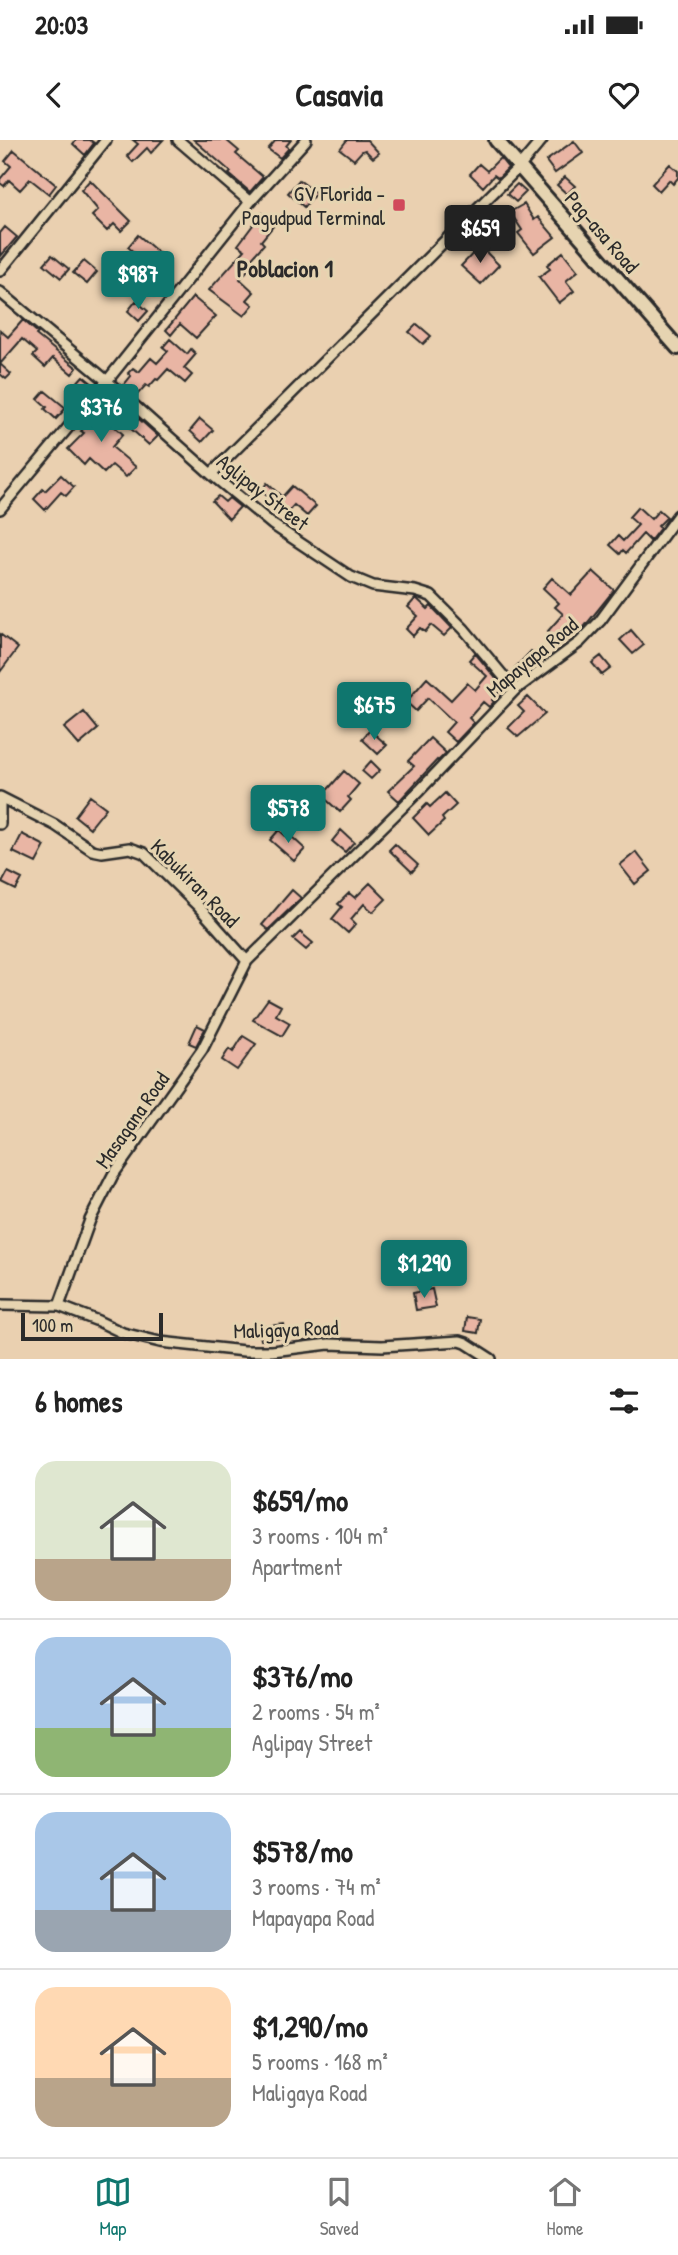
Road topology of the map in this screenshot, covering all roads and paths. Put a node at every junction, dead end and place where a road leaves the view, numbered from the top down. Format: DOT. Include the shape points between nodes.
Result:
graph roads {
  1 [pos="106,140"];
  2 [pos="178,140"];
  3 [pos="306,140"];
  4 [pos="496,140"];
  5 [pos="542,140"];
  6 [pos="520,166"];
  7 [pos="250,202"];
  8 [pos="0,271"];
  9 [pos="0,292"];
  10 [pos="678,348"];
  11 [pos="107,381"];
  12 [pos="211,474"];
  13 [pos="0,509"];
  14 [pos="678,515"];
  15 [pos="515,690"];
  16 [pos="0,797"];
  17 [pos="0,804"];
  18 [pos="0,824"];
  19 [pos="247,961"];
  20 [pos="0,1305"];
  21 [pos="60,1306"];
  22 [pos="491,1359"];
  1 -- 8 [label="street"];
  2 -- 7 [label="street"];
  3 -- 7 [label="street"];
  4 -- 6 [label="main road, Pag-asa Road"];
  5 -- 6 [label="street"];
  6 -- 10 [label="main road, Pag-asa Road"];
  6 -- 12 [label="street"];
  7 -- 11 [label="street"];
  9 -- 11 [label="street, Aglipay Street"];
  11 -- 12 [label="street, Aglipay Street"];
  11 -- 13 [label="street"];
  12 -- 15 [label="street, Aglipay Street" via="273,525 351,577 373,586 431,596"];
  14 -- 15 [label="street, Mapayapa Road" via="600,621 580,642"];
  15 -- 19 [label="street, Mapayapa Road"];
  16 -- 19 [label="street, Kabukiran Road" via="92,850 130,848 144,853"];
  17 -- 18 [label="street"];
  19 -- 21 [label="street, Masagana Road" via="202,1050 113,1175 90,1220"];
  20 -- 21 [label="street, Maligaya Road"];
  21 -- 22 [label="street, Maligaya Road" via="123,1333 160,1342 272,1351 329,1344 460,1341"];
}
